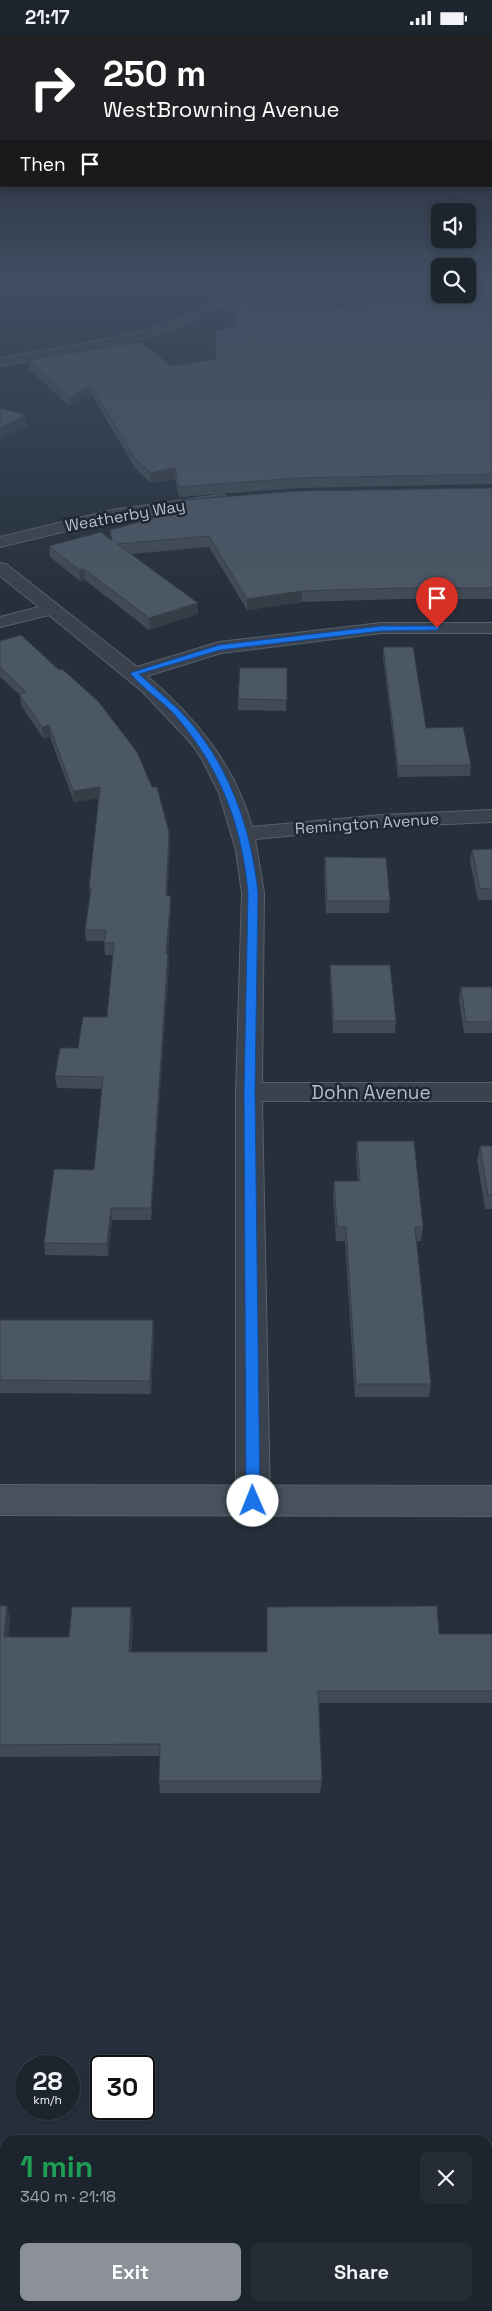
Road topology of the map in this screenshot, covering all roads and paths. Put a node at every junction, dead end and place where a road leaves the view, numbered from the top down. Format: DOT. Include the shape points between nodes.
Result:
graph roads {
  1 [pos="233,499"];
  2 [pos="0,542"];
  3 [pos="0,568"];
  4 [pos="52,609"];
  5 [pos="0,622"];
  6 [pos="492,628"];
  7 [pos="134,673"];
  8 [pos="492,816"];
  9 [pos="243,834"];
  10 [pos="249,1092"];
  11 [pos="492,1092"];
  12 [pos="0,1500"];
  13 [pos="253,1501"];
  14 [pos="492,1501"];
  1 -- 2 [label="street, Weatherby Way" via="112,515"];
  3 -- 4 [label="street"];
  4 -- 5 [label="street"];
  4 -- 7 [label="street"];
  6 -- 7 [label="street" via="381,628 219,648"];
  7 -- 9 [label="street" via="177,713 212,757 236,807"];
  8 -- 9 [label="street, Remington Avenue" via="382,821"];
  9 -- 10 [label="street" via="253,893"];
  10 -- 11 [label="street, Dohn Avenue"];
  10 -- 13 [label="street"];
  12 -- 13 [label="street"];
  13 -- 14 [label="street"];
}
